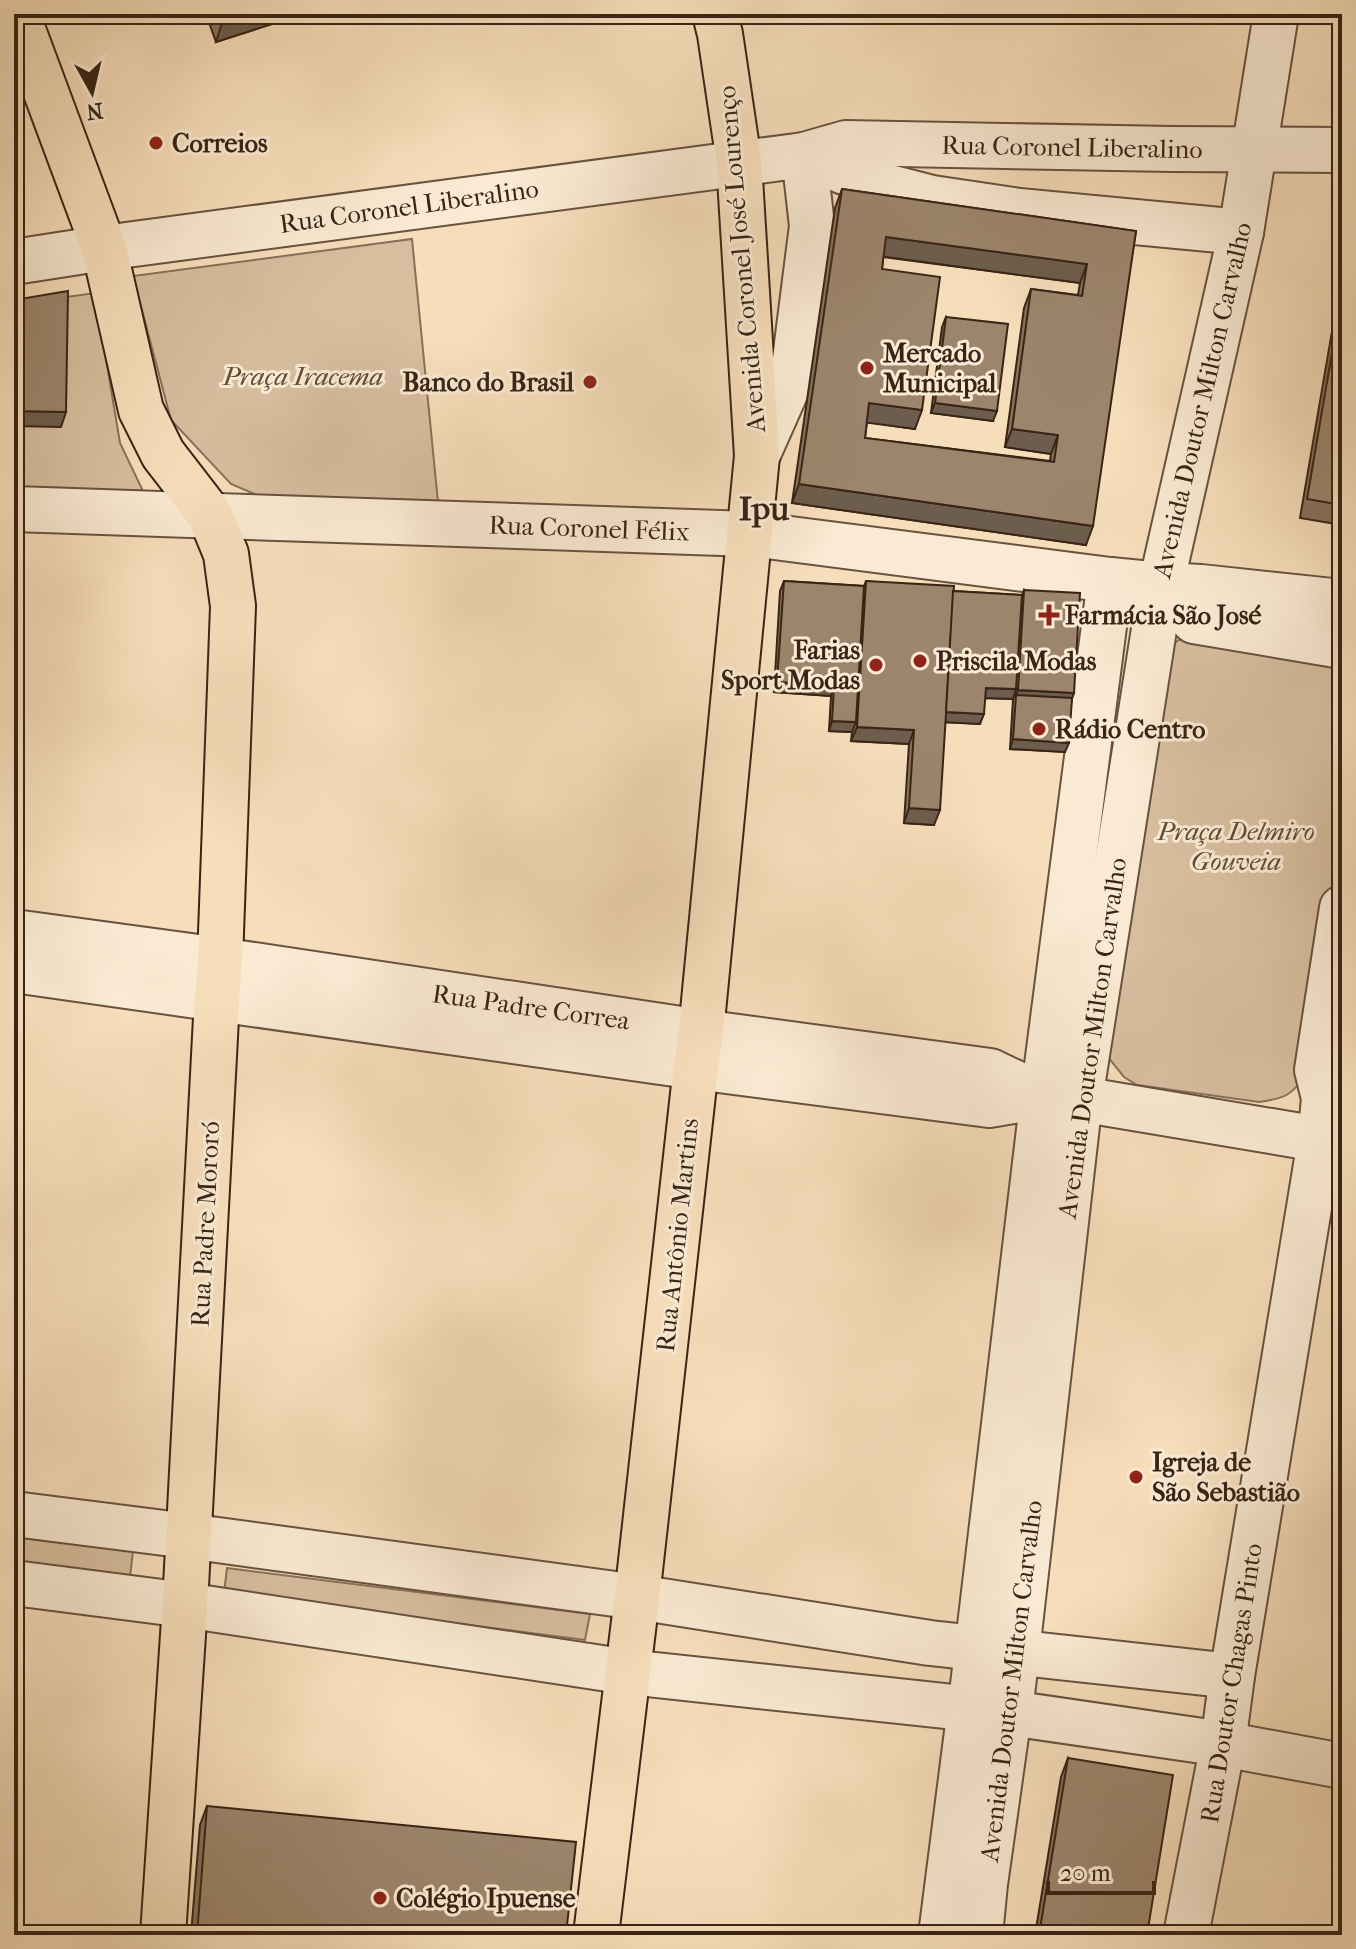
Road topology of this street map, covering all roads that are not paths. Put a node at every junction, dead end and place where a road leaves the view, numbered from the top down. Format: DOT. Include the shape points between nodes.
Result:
graph roads {
  1 [pos="17,14"];
  2 [pos="715,14"];
  3 [pos="1276,14"];
  4 [pos="1255,149"];
  5 [pos="1342,150"];
  6 [pos="804,155"];
  7 [pos="739,162"];
  8 [pos="1241,232"];
  9 [pos="104,248"];
  10 [pos="14,262"];
  11 [pos="757,456"];
  12 [pos="14,509"];
  13 [pos="210,515"];
  14 [pos="751,534"];
  15 [pos="1110,580"];
  16 [pos="1161,585"];
  17 [pos="1342,602"];
  18 [pos="1342,646"];
  19 [pos="1342,908"];
  20 [pos="14,932"];
  21 [pos="14,970"];
  22 [pos="218,980"];
  23 [pos="698,1050"];
  24 [pos="1061,1098"];
  25 [pos="1332,1112"];
  26 [pos="14,1514"];
  27 [pos="188,1536"];
  28 [pos="14,1583"];
  29 [pos="637,1597"];
  30 [pos="185,1605"];
  31 [pos="997,1651"];
  32 [pos="628,1672"];
  33 [pos="1232,1676"];
  34 [pos="990,1711"];
  35 [pos="1223,1744"];
  36 [pos="1342,1766"];
  37 [pos="163,1935"];
  38 [pos="596,1935"];
  39 [pos="941,1935"];
  40 [pos="980,1935"];
  41 [pos="1186,1935"];
  1 -- 9 [label="main road, Rua Padre Mororó"];
  2 -- 7 [label="main road, Avenida Coronel José Lourenço"];
  3 -- 4 [label="street"];
  4 -- 5 [label="street, Rua Coronel Liberalino"];
  4 -- 6 [label="street, Rua Coronel Liberalino" via="846,143"];
  4 -- 8 [label="street, Avenida Doutor Milton Carvalho"];
  6 -- 7 [label="street, Rua Coronel Liberalino"];
  6 -- 8 [label="street, Rua Coronel Liberalino" via="866,181 932,198"];
  6 -- 11 [label="street, Avenida Coronel José Lourenço" via="812,226 793,375"];
  7 -- 9 [label="street, Rua Coronel Liberalino"];
  7 -- 11 [label="main road, Avenida Coronel José Lourenço"];
  8 -- 16 [label="street, Avenida Doutor Milton Carvalho"];
  9 -- 10 [label="street, Rua Coronel Liberalino"];
  9 -- 13 [label="main road, Rua Padre Mororó" via="141,410 163,454"];
  11 -- 14 [label="main road, Avenida Coronel José Lourenço"];
  12 -- 13 [label="street, Rua Coronel Félix"];
  13 -- 14 [label="street, Rua Coronel Félix"];
  13 -- 22 [label="main road, Rua Padre Mororó" via="226,554 233,606"];
  14 -- 15 [label="street, Rua Coronel Félix"];
  14 -- 23 [label="main road, Rua Antônio Martins"];
  15 -- 16 [label="street, Rua Coronel Félix"];
  15 -- 24 [label="street, Avenida Doutor Milton Carvalho"];
  16 -- 17 [label="street, Rua Coronel Félix"];
  16 -- 18 [label="street" via="1194,621"];
  16 -- 24 [label="street, Avenida Doutor Milton Carvalho"];
  19 -- 25 [label="street, Rua Doutor Chagas Pinto" via="1317,1070"];
  20 -- 22 [label="street, Rua Padre Correa"];
  21 -- 22 [label="street, Rua Padre Correa"];
  22 -- 23 [label="street, Rua Padre Correa"];
  22 -- 27 [label="main road, Rua Padre Mororó"];
  23 -- 24 [label="street, Rua Padre Correa" via="989,1105"];
  23 -- 29 [label="main road, Rua Antônio Martins"];
  24 -- 25 [label="street, Rua Padre Correa"];
  24 -- 31 [label="street, Avenida Doutor Milton Carvalho"];
  25 -- 33 [label="street, Rua Doutor Chagas Pinto"];
  26 -- 27 [label="street"];
  27 -- 29 [label="street"];
  27 -- 30 [label="main road, Rua Padre Mororó"];
  28 -- 30 [label="street"];
  29 -- 31 [label="street"];
  29 -- 32 [label="main road, Rua Antônio Martins"];
  30 -- 32 [label="street"];
  30 -- 37 [label="main road, Rua Padre Mororó"];
  31 -- 33 [label="street"];
  31 -- 34 [label="street, Avenida Doutor Milton Carvalho"];
  32 -- 34 [label="street"];
  32 -- 38 [label="main road, Rua Antônio Martins"];
  33 -- 35 [label="street, Rua Doutor Chagas Pinto"];
  34 -- 35 [label="street"];
  34 -- 39 [label="street, Avenida Doutor Milton Carvalho"];
  34 -- 40 [label="street, Avenida Doutor Milton Carvalho"];
  35 -- 36 [label="street"];
  35 -- 41 [label="street, Rua Doutor Chagas Pinto"];
}
